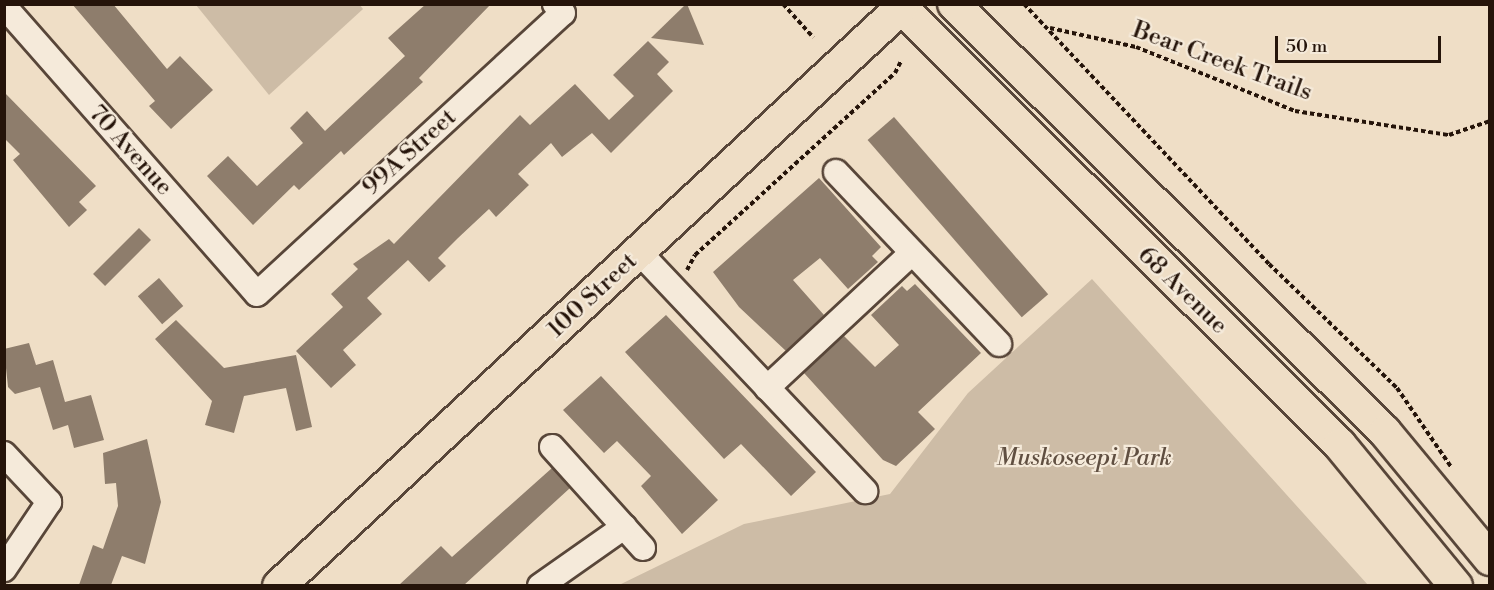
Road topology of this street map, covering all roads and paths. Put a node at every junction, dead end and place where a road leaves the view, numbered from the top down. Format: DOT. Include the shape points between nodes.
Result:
graph roads {
  1 [pos="783,4"];
  2 [pos="954,4"];
  3 [pos="1024,4"];
  4 [pos="4,6"];
  5 [pos="902,6"];
  6 [pos="559,9"];
  7 [pos="1048,28"];
  8 [pos="813,37"];
  9 [pos="901,61"];
  10 [pos="1490,121"];
  11 [pos="836,172"];
  12 [pos="640,253"];
  13 [pos="912,253"];
  14 [pos="256,294"];
  15 [pos="685,300"];
  16 [pos="999,344"];
  17 [pos="767,388"];
  18 [pos="552,447"];
  19 [pos="4,454"];
  20 [pos="1453,470"];
  21 [pos="865,491"];
  22 [pos="624,527"];
  23 [pos="643,548"];
  24 [pos="1490,559"];
  25 [pos="4,569"];
  26 [pos="279,585"];
  27 [pos="540,585"];
  28 [pos="1456,585"];
  1 -- 8 [label="path"];
  2 -- 24 [label="main road, 68 Avenue" via="1385,432"];
  3 -- 7 [label="path"];
  4 -- 14 [label="street, 70 Avenue"];
  5 -- 12 [label="main road, 100 Street"];
  5 -- 28 [label="main road, 68 Avenue" via="1340,445"];
  6 -- 14 [label="street, 99A Street"];
  7 -- 10 [label="path, Bear Creek Trails" via="1136,47 1295,111 1449,135"];
  7 -- 20 [label="path" via="1269,264 1397,388"];
  9 -- 15 [label="path" via="895,73 695,255 686,272"];
  11 -- 13 [label="street"];
  12 -- 15 [label="street"];
  12 -- 26 [label="main road, 100 Street"];
  13 -- 16 [label="street"];
  13 -- 17 [label="street"];
  15 -- 17 [label="street"];
  17 -- 21 [label="street"];
  18 -- 22 [label="street"];
  19 -- 25 [label="street" via="49,502"];
  22 -- 23 [label="street"];
  22 -- 27 [label="street"];
}
